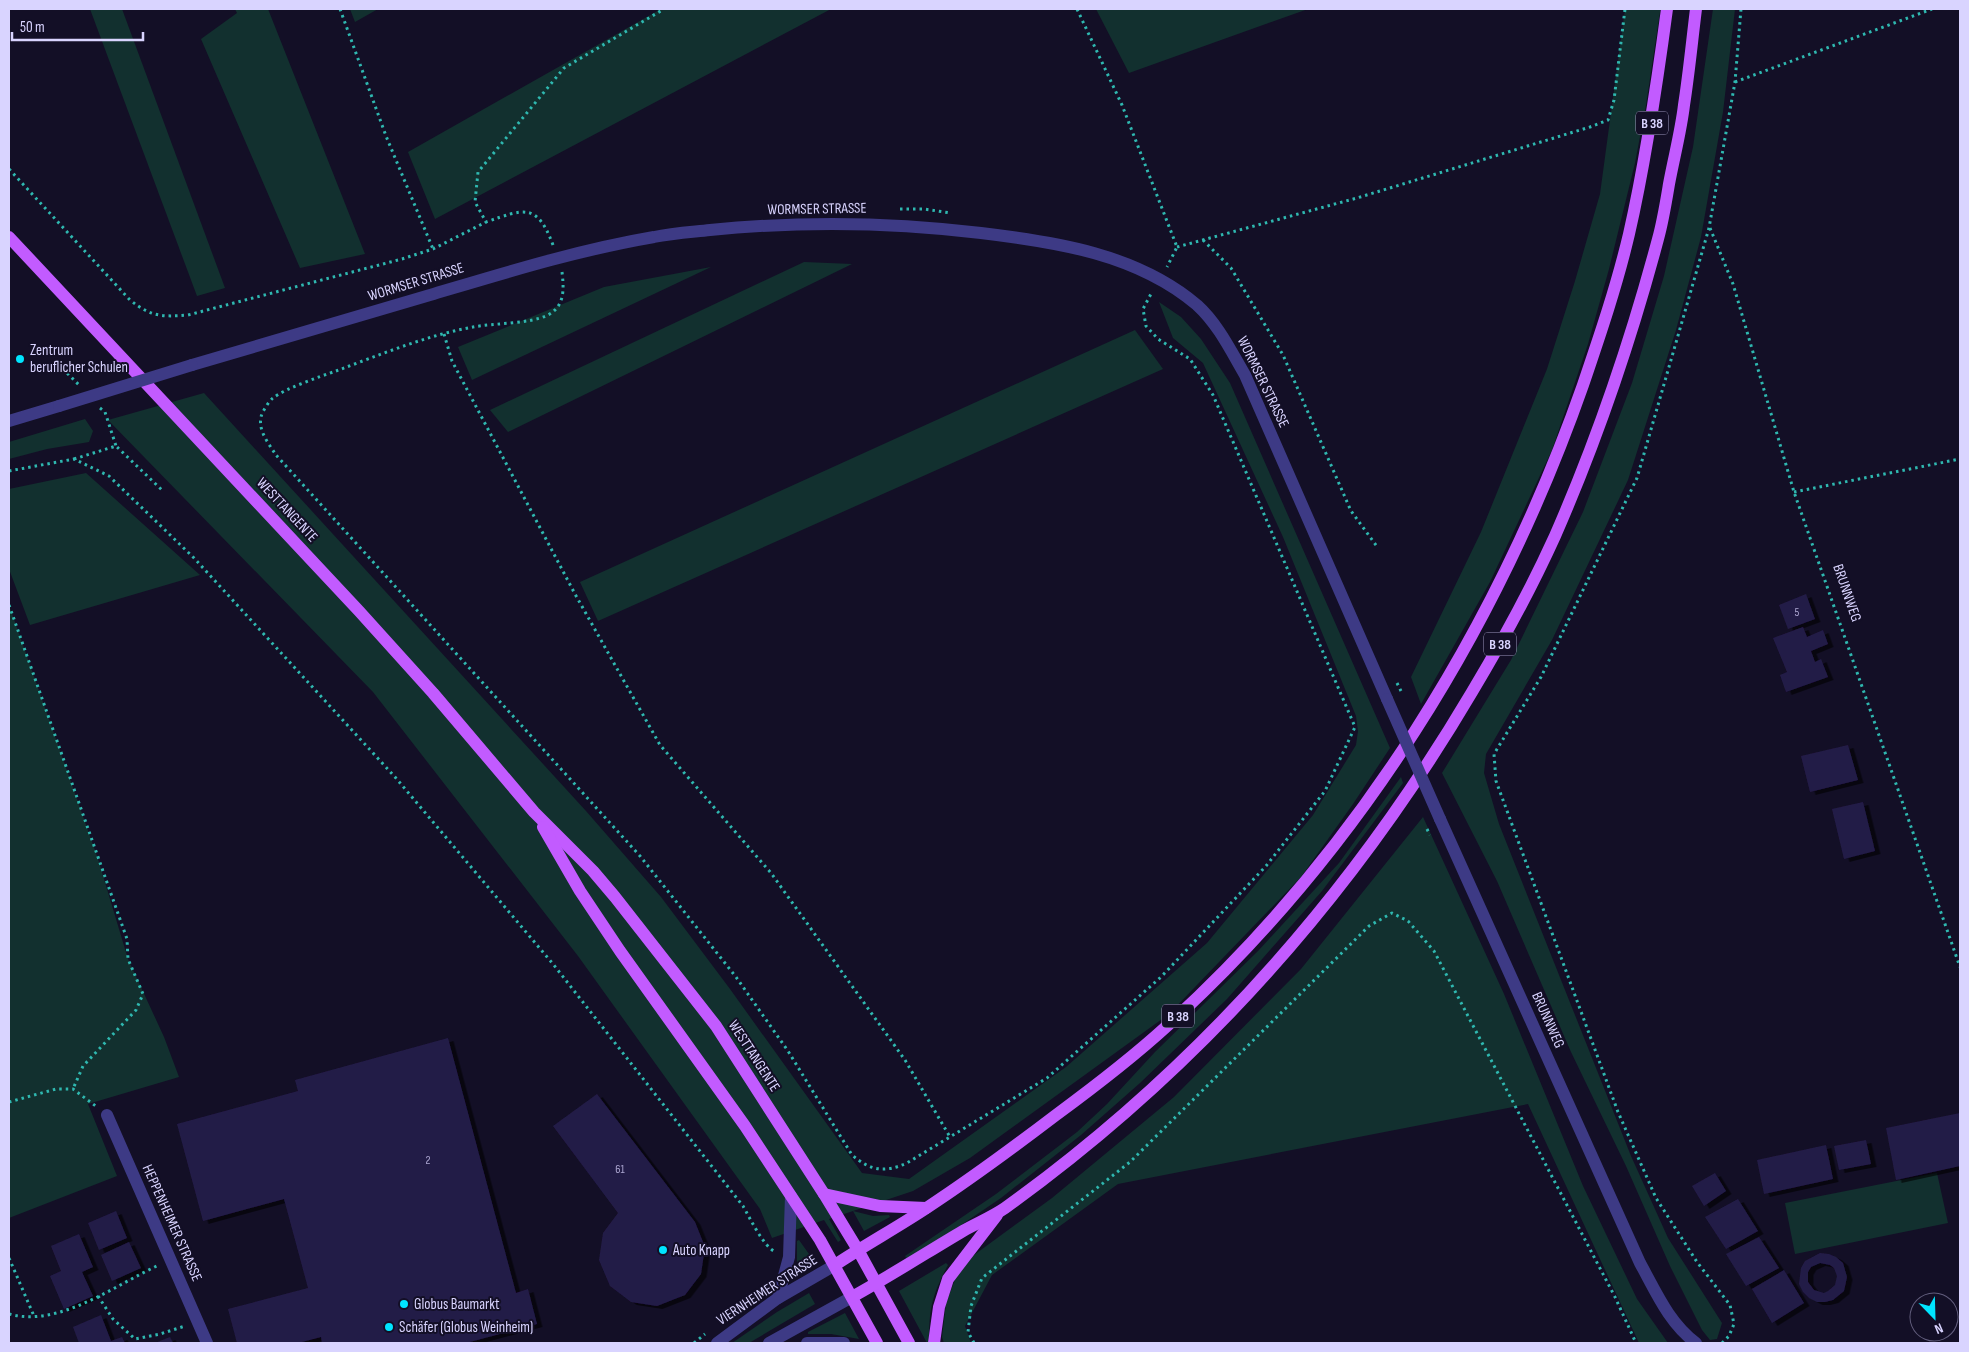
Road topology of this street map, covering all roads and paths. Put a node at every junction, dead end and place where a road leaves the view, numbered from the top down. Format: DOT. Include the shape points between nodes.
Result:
graph roads {
  1 [pos="340,9"];
  2 [pos="664,9"];
  3 [pos="1077,9"];
  4 [pos="1625,9"];
  5 [pos="1667,9"];
  6 [pos="1696,9"];
  7 [pos="1741,9"];
  8 [pos="1932,9"];
  9 [pos="1735,82"];
  10 [pos="9,169"];
  11 [pos="894,209"];
  12 [pos="960,214"];
  13 [pos="486,222"];
  14 [pos="1709,228"];
  15 [pos="9,237"];
  16 [pos="1202,240"];
  17 [pos="562,242"];
  18 [pos="553,244"];
  19 [pos="544,246"];
  20 [pos="1177,247"];
  21 [pos="433,249"];
  22 [pos="558,258"];
  23 [pos="1159,262"];
  24 [pos="562,271"];
  25 [pos="554,274"];
  26 [pos="1146,287"];
  27 [pos="444,334"];
  28 [pos="9,421"];
  29 [pos="74,459"];
  30 [pos="1960,459"];
  31 [pos="9,471"];
  32 [pos="164,492"];
  33 [pos="1794,492"];
  34 [pos="1378,548"];
  35 [pos="9,605"];
  36 [pos="1387,699"];
  37 [pos="534,812"];
  38 [pos="1960,967"];
  39 [pos="73,1089"];
  40 [pos="9,1102"];
  41 [pos="107,1115"];
  42 [pos="950,1137"];
  43 [pos="824,1194"];
  44 [pos="790,1196"];
  45 [pos="926,1208"];
  46 [pos="1000,1211"];
  47 [pos="772,1250"];
  48 [pos="858,1250"];
  49 [pos="9,1258"];
  50 [pos="159,1265"];
  51 [pos="835,1266"];
  52 [pos="772,1277"];
  53 [pos="876,1283"];
  54 [pos="98,1296"];
  55 [pos="753,1297"];
  56 [pos="852,1297"];
  57 [pos="778,1298"];
  58 [pos="9,1314"];
  59 [pos="34,1316"];
  60 [pos="186,1326"];
  61 [pos="706,1332"];
  62 [pos="207,1343"];
  63 [pos="694,1343"];
  64 [pos="717,1343"];
  65 [pos="769,1343"];
  66 [pos="807,1343"];
  67 [pos="844,1343"];
  68 [pos="878,1343"];
  69 [pos="909,1343"];
  70 [pos="934,1343"];
  71 [pos="974,1343"];
  72 [pos="1636,1343"];
  73 [pos="1696,1343"];
  74 [pos="1722,1343"];
  1 -- 21 [label="path" via="386,136"];
  2 -- 13 [label="path" via="564,68 478,172 475,202"];
  3 -- 20 [label="path" via="1122,105"];
  4 -- 16 [label="path" via="1614,100 1608,120 1357,198"];
  5 -- 45 [label="main road, B 38" via="1651,125 1629,236 1601,334 1533,515 1468,643 1422,720 1318,867 1254,940 1167,1027 996,1161"];
  6 -- 46 [label="main road, B 38" via="1684,107 1659,236 1628,341 1593,442 1555,536 1488,666 1444,741 1388,823 1282,957 1224,1021 1139,1101 1074,1156"];
  7 -- 9 [label="path"];
  8 -- 9 [label="path"];
  9 -- 14 [label="path"];
  10 -- 21 [label="path" via="130,300 144,311 166,317 188,315"];
  11 -- 12 [label="path"];
  13 -- 18 [label="path" via="517,211 535,214 546,225"];
  13 -- 21 [label="path"];
  14 -- 33 [label="path, BRUNNWEG" via="1733,284"];
  14 -- 74 [label="path" via="1637,478 1541,677 1494,754 1496,780 1618,1112 1656,1198 1697,1262 1730,1305 1734,1324"];
  15 -- 37 [label="main road, WESTTANGENTE" via="359,611 440,700"];
  16 -- 20 [label="path"];
  16 -- 34 [label="path" via="1231,268 1283,355 1351,511"];
  17 -- 18 [label="path"];
  18 -- 19 [label="path"];
  18 -- 22 [label="path"];
  20 -- 23 [label="path" via="1168,266"];
  22 -- 24 [label="path"];
  22 -- 28 [label="street, WORMSER STRASSE, bridge"];
  22 -- 36 [label="street, WORMSER STRASSE" via="656,236 741,227 834,223 924,226 1010,236 1080,249 1120,261 1160,280 1198,306 1221,333 1245,375"];
  24 -- 25 [label="path"];
  24 -- 27 [label="path" via="564,293 559,305 549,315"];
  26 -- 42 [label="path" via="1153,290 1142,309 1146,326 1158,339 1190,359 1213,395 1355,727 1325,791 1266,866 1161,976 1047,1078"];
  27 -- 42 [label="path" via="452,361 575,594 660,745 771,873 906,1060"];
  27 -- 42 [label="path" via="316,378 272,398 261,417 263,436 276,455 640,856 736,977 788,1051 852,1155 864,1165 878,1170 893,1169"];
  29 -- 31 [label="path"];
  29 -- 32 [label="path" via="116,446"];
  29 -- 47 [label="path" via="109,476 194,558 395,777 553,964 743,1206"];
  30 -- 33 [label="path"];
  33 -- 38 [label="path, BRUNNWEG"];
  35 -- 39 [label="path" via="126,940 128,959 143,994 136,1010 83,1066"];
  36 -- 73 [label="street, BRUNNWEG, bridge" via="1640,1263 1671,1319"];
  37 -- 43 [label="main road, WESTTANGENTE" via="593,871 716,1026"];
  37 -- 44 [label="main road, WESTTANGENTE" via="601,923 745,1126"];
  39 -- 40 [label="path"];
  39 -- 41 [label="path"];
  41 -- 62 [label="street, HEPPENHEIMER STRASSE"];
  43 -- 45 [label="main road" via="880,1206"];
  43 -- 48 [label="main road, WESTTANGENTE"];
  44 -- 51 [label="main road, WESTTANGENTE"];
  44 -- 57 [label="street" via="788,1257"];
  45 -- 48 [label="main road, B 38"];
  46 -- 53 [label="main road, B 38"];
  46 -- 70 [label="main road, B 38" via="948,1279 939,1307"];
  48 -- 51 [label="main road, B 38"];
  48 -- 53 [label="main road, WESTTANGENTE"];
  49 -- 59 [label="path"];
  50 -- 54 [label="path"];
  51 -- 56 [label="main road, WESTTANGENTE"];
  51 -- 57 [label="street, VIERNHEIMER STRASSE"];
  52 -- 55 [label="path"];
  53 -- 56 [label="main road"];
  53 -- 69 [label="main road, WESTTANGENTE"];
  54 -- 59 [label="path" via="54,1315"];
  54 -- 60 [label="path" via="112,1319 135,1338"];
  56 -- 65 [label="street"];
  56 -- 68 [label="main road, WESTTANGENTE"];
  57 -- 64 [label="street, VIERNHEIMER STRASSE"];
  58 -- 59 [label="path"];
  61 -- 63 [label="path"];
  66 -- 67 [label="street"];
  71 -- 72 [label="path" via="968,1332 971,1306 982,1278 1130,1162 1369,926 1392,913 1408,921 1434,951 1611,1289"];
}
